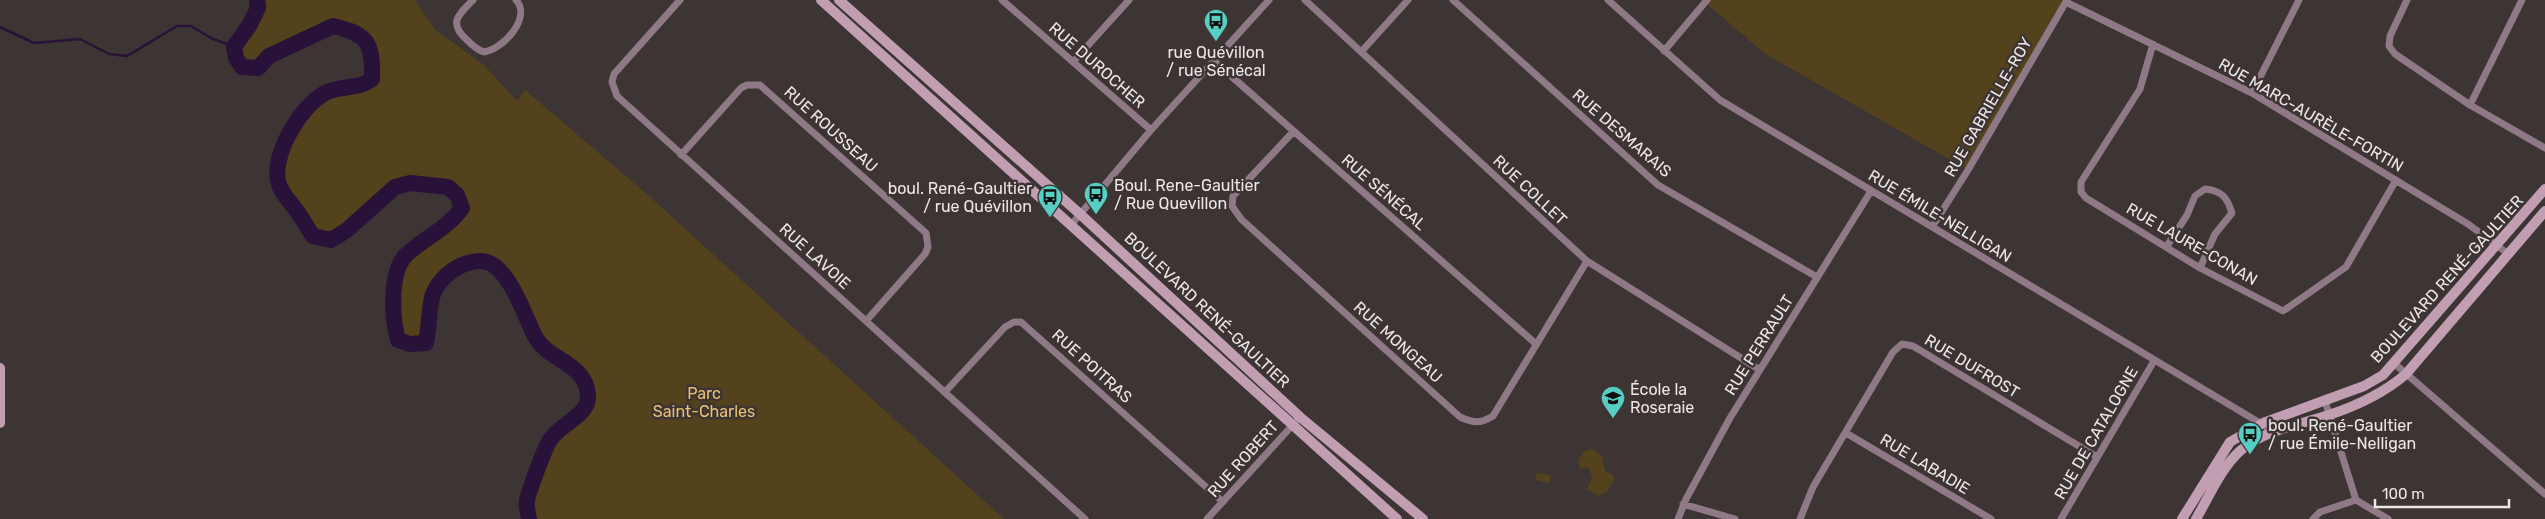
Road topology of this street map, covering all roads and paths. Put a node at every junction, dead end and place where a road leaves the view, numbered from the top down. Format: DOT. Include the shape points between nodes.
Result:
graph roads {
  1 [pos="473,0"];
  2 [pos="516,0"];
  3 [pos="667,0"];
  4 [pos="680,0"];
  5 [pos="821,0"];
  6 [pos="839,0"];
  7 [pos="1002,0"];
  8 [pos="1129,0"];
  9 [pos="1270,0"];
  10 [pos="1305,0"];
  11 [pos="1408,0"];
  12 [pos="1453,0"];
  13 [pos="1608,0"];
  14 [pos="1707,0"];
  15 [pos="2407,0"];
  16 [pos="2522,0"];
  17 [pos="2066,1"];
  18 [pos="2296,1"];
  19 [pos="674,7"];
  20 [pos="2153,44"];
  21 [pos="1664,51"];
  22 [pos="1361,52"];
  23 [pos="1214,61"];
  24 [pos="1073,62"];
  25 [pos="2252,93"];
  26 [pos="2470,105"];
  27 [pos="1152,130"];
  28 [pos="1294,132"];
  29 [pos="2545,148"];
  30 [pos="681,155"];
  31 [pos="2396,180"];
  32 [pos="2545,189"];
  33 [pos="1872,191"];
  34 [pos="2545,211"];
  35 [pos="1080,214"];
  36 [pos="1070,225"];
  37 [pos="1932,227"];
  38 [pos="2498,245"];
  39 [pos="2167,246"];
  40 [pos="2508,253"];
  41 [pos="1586,261"];
  42 [pos="2200,268"];
  43 [pos="1816,277"];
  44 [pos="866,321"];
  45 [pos="1536,344"];
  46 [pos="2154,361"];
  47 [pos="2395,364"];
  48 [pos="0,368"];
  49 [pos="1760,370"];
  50 [pos="2406,374"];
  51 [pos="945,392"];
  52 [pos="2325,401"];
  53 [pos="2330,415"];
  54 [pos="1300,417"];
  55 [pos="0,423"];
  56 [pos="2263,424"];
  57 [pos="1292,425"];
  58 [pos="2275,432"];
  59 [pos="1846,433"];
  60 [pos="2097,458"];
  61 [pos="2545,494"];
  62 [pos="2356,500"];
  63 [pos="1223,502"];
  64 [pos="1683,504"];
  65 [pos="1085,519"];
  66 [pos="1207,519"];
  67 [pos="1397,519"];
  68 [pos="1422,519"];
  69 [pos="1678,519"];
  70 [pos="1735,519"];
  71 [pos="1800,519"];
  72 [pos="1991,519"];
  73 [pos="2061,519"];
  74 [pos="2182,519"];
  75 [pos="2196,519"];
  76 [pos="2313,519"];
  77 [pos="2388,519"];
  1 -- 2 [label="street" via="460,14 456,27 473,46 484,52 497,47 520,21 521,8"];
  3 -- 19 [label="street"];
  4 -- 19 [label="street, RUE LAVOIE"];
  5 -- 36 [label="street, BOULEVARD RENÉ-GAULTIER"];
  6 -- 35 [label="street, BOULEVARD RENÉ-GAULTIER"];
  7 -- 24 [label="street, RUE DUROCHER"];
  8 -- 24 [label="street"];
  9 -- 23 [label="street"];
  10 -- 22 [label="street, RUE COLLET"];
  11 -- 22 [label="street"];
  12 -- 43 [label="street, RUE DESMARAIS" via="1658,185"];
  13 -- 21 [label="street, RUE ÉMILE-NELLIGAN"];
  14 -- 21 [label="street"];
  15 -- 26 [label="street" via="2390,36 2389,46 2395,54"];
  16 -- 26 [label="street"];
  17 -- 20 [label="street, RUE MARC-AURÈLE-FORTIN"];
  17 -- 37 [label="street, RUE GABRIELLE-ROY"];
  18 -- 25 [label="street"];
  19 -- 30 [label="street, RUE LAVOIE" via="614,74 612,82 617,96"];
  20 -- 25 [label="street, RUE MARC-AURÈLE-FORTIN"];
  20 -- 39 [label="street, RUE LAURE-CONAN" via="2140,88 2080,182 2081,192 2086,198"];
  21 -- 33 [label="street, RUE ÉMILE-NELLIGAN" via="1720,100"];
  22 -- 41 [label="street, RUE COLLET"];
  23 -- 27 [label="street"];
  23 -- 28 [label="street, RUE SÉNÉCAL"];
  24 -- 27 [label="street, RUE DUROCHER"];
  25 -- 31 [label="street, RUE MARC-AURÈLE-FORTIN"];
  26 -- 29 [label="street"];
  27 -- 35 [label="street"];
  28 -- 45 [label="street, RUE SÉNÉCAL"];
  28 -- 45 [label="street, RUE MONGEAU" via="1233,196 1232,206 1241,219 1460,417 1483,422 1492,416"];
  30 -- 44 [label="street, RUE LAVOIE"];
  30 -- 44 [label="street, RUE ROUSSEAU" via="741,88 760,85 926,233 928,247 925,254"];
  31 -- 38 [label="street, RUE MARC-AURÈLE-FORTIN"];
  31 -- 42 [label="street, RUE LAURE-CONAN" via="2346,267 2283,311"];
  32 -- 38 [label="street, BOULEVARD RENÉ-GAULTIER"];
  33 -- 37 [label="street, RUE ÉMILE-NELLIGAN"];
  33 -- 43 [label="street, RUE PERRAULT"];
  34 -- 40 [label="street, BOULEVARD RENÉ-GAULTIER"];
  35 -- 36 [label="street"];
  35 -- 54 [label="street, BOULEVARD RENÉ-GAULTIER"];
  36 -- 57 [label="street, BOULEVARD RENÉ-GAULTIER"];
  37 -- 46 [label="street, RUE ÉMILE-NELLIGAN"];
  38 -- 40 [label="street, RUE MARC-AURÈLE-FORTIN"];
  38 -- 47 [label="street, BOULEVARD RENÉ-GAULTIER"];
  39 -- 42 [label="street, RUE LAURE-CONAN"];
  39 -- 42 [label="street" via="2195,196 2205,189 2218,191 2227,198 2232,213 2215,234"];
  40 -- 50 [label="street, BOULEVARD RENÉ-GAULTIER"];
  41 -- 45 [label="street, RUE MONGEAU"];
  41 -- 49 [label="street, RUE COLLET"];
  43 -- 49 [label="street, RUE PERRAULT"];
  44 -- 51 [label="street, RUE LAVOIE"];
  46 -- 56 [label="street, RUE ÉMILE-NELLIGAN"];
  46 -- 60 [label="street, RUE DE CATALOGNE"];
  47 -- 50 [label="street"];
  47 -- 52 [label="street, BOULEVARD RENÉ-GAULTIER" via="2364,386"];
  48 -- 55 [label="street"];
  49 -- 64 [label="street, RUE PERRAULT"];
  50 -- 53 [label="street, BOULEVARD RENÉ-GAULTIER" via="2392,386"];
  50 -- 61 [label="street"];
  51 -- 63 [label="street, RUE POITRAS" via="1005,327 1021,322"];
  51 -- 65 [label="street, RUE LAVOIE"];
  52 -- 53 [label="street"];
  52 -- 56 [label="street, BOULEVARD RENÉ-GAULTIER"];
  53 -- 58 [label="street, BOULEVARD RENÉ-GAULTIER"];
  53 -- 62 [label="street"];
  54 -- 57 [label="street, RUE ROBERT"];
  54 -- 68 [label="street, BOULEVARD RENÉ-GAULTIER"];
  56 -- 58 [label="street, RUE ÉMILE-NELLIGAN"];
  56 -- 74 [label="street, BOULEVARD RENÉ-GAULTIER" via="2239,436 2223,451"];
  57 -- 63 [label="street, RUE ROBERT"];
  57 -- 67 [label="street, BOULEVARD RENÉ-GAULTIER"];
  58 -- 75 [label="street, BOULEVARD RENÉ-GAULTIER" via="2239,451"];
  59 -- 60 [label="street, RUE DUFROST" via="1893,352 1902,344 1913,346"];
  59 -- 71 [label="street, RUE DUFROST" via="1813,487"];
  59 -- 72 [label="street, RUE LABADIE"];
  60 -- 73 [label="street, RUE DE CATALOGNE"];
  62 -- 76 [label="street" via="2320,512"];
  62 -- 77 [label="street"];
  63 -- 66 [label="street, RUE ROBERT"];
  64 -- 69 [label="street, RUE PERRAULT"];
  64 -- 70 [label="street"];
}
